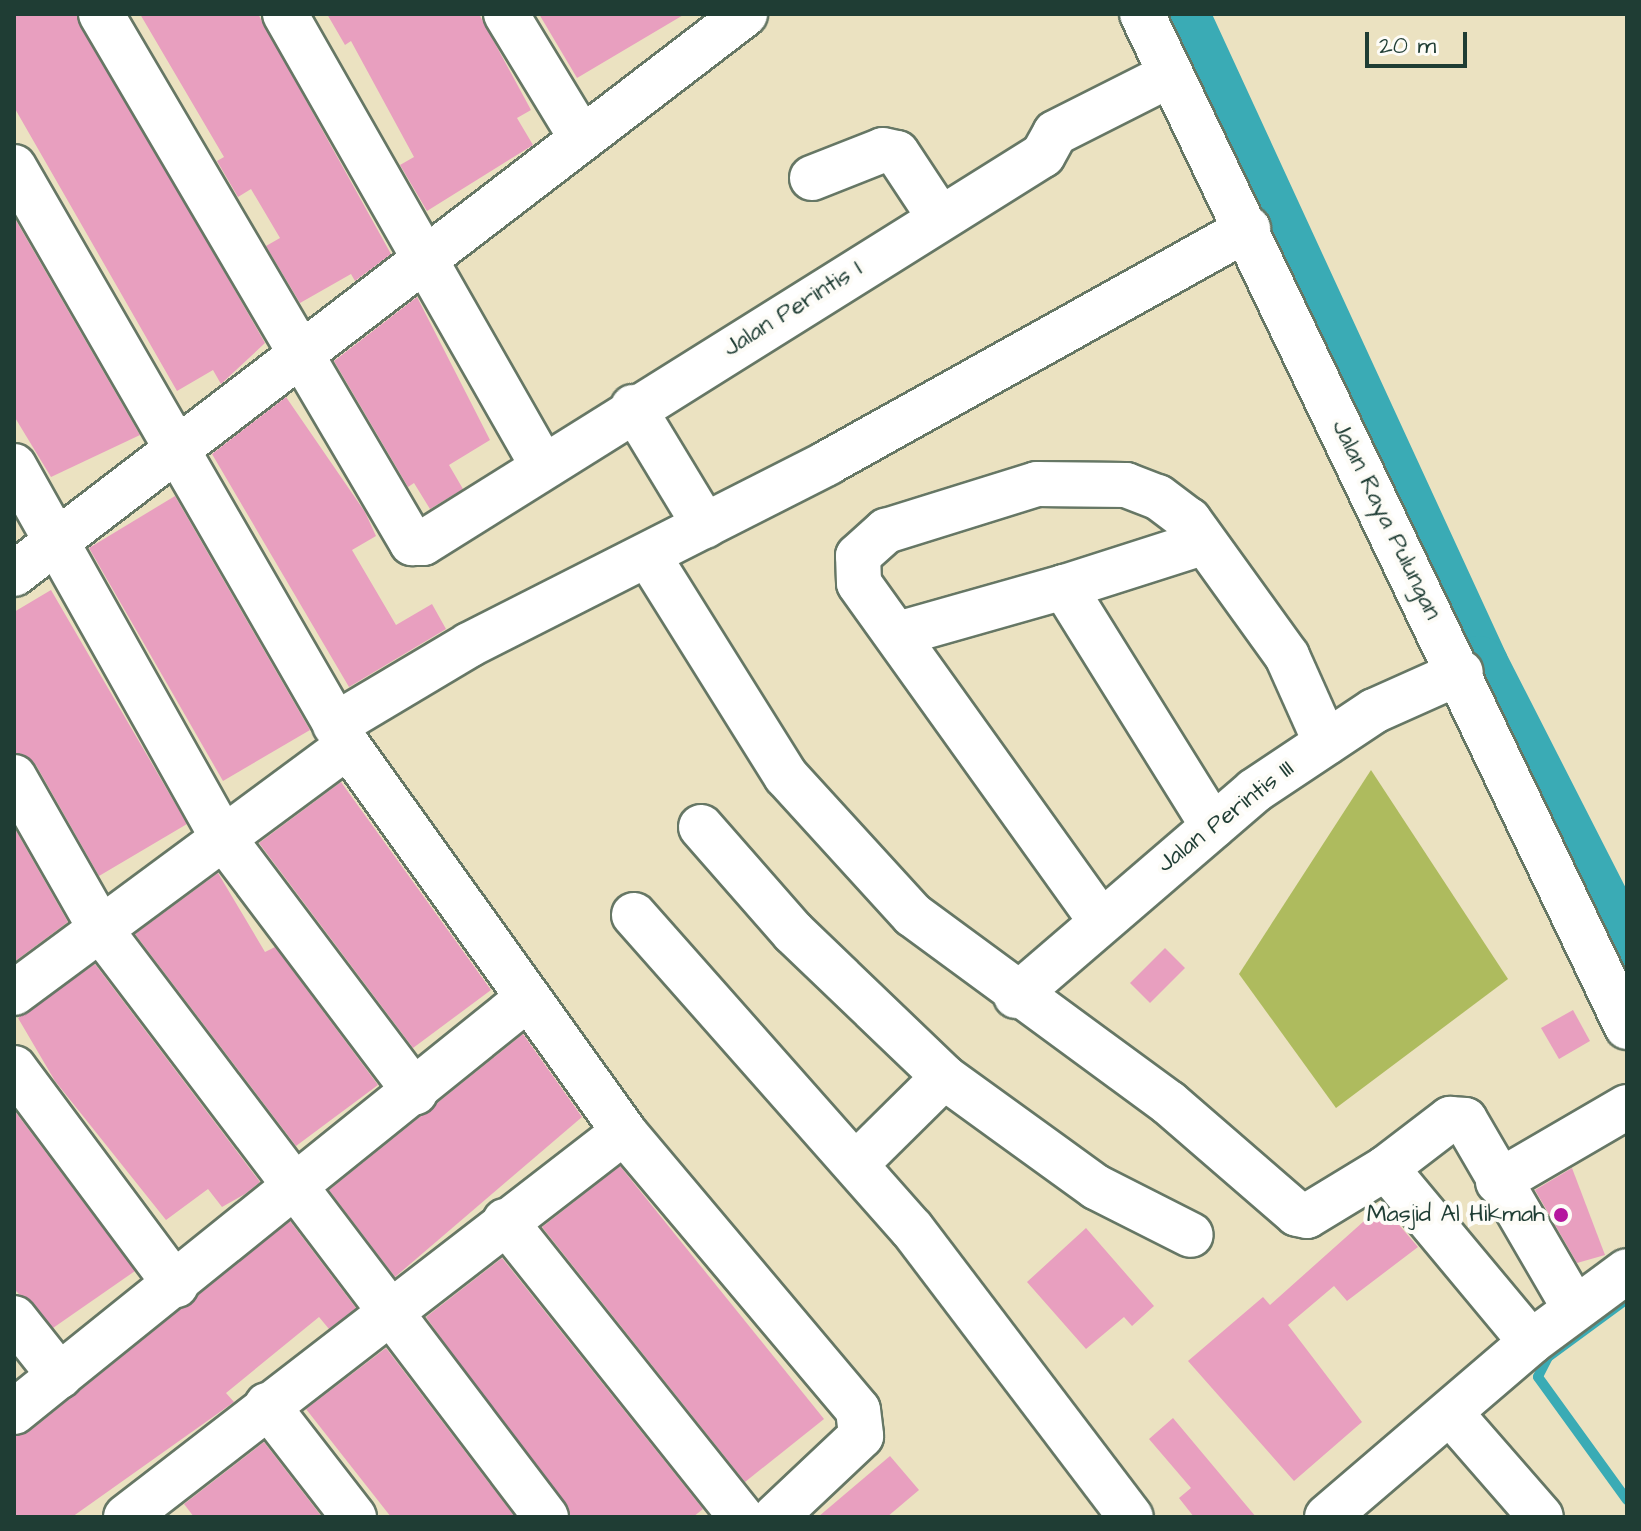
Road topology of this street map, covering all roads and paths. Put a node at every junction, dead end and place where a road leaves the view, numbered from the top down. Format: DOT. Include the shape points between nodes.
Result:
graph roads {
  1 [pos="101,14"];
  2 [pos="285,14"];
  3 [pos="506,14"];
  4 [pos="1142,14"];
  5 [pos="731,18"];
  6 [pos="1170,75"];
  7 [pos="582,139"];
  8 [pos="14,167"];
  9 [pos="812,178"];
  10 [pos="940,218"];
  11 [pos="1248,229"];
  12 [pos="424,260"];
  13 [pos="299,356"];
  14 [pos="633,407"];
  15 [pos="179,448"];
  16 [pos="541,463"];
  17 [pos="14,466"];
  18 [pos="705,526"];
  19 [pos="58,541"];
  20 [pos="1202,543"];
  21 [pos="649,557"];
  22 [pos="14,574"];
  23 [pos="1064,587"];
  24 [pos="898,634"];
  25 [pos="1461,672"];
  26 [pos="341,735"];
  27 [pos="1326,743"];
  28 [pos="14,777"];
  29 [pos="1213,826"];
  30 [pos="701,827"];
  31 [pos="222,836"];
  32 [pos="634,915"];
  33 [pos="1100,920"];
  34 [pos="103,933"];
  35 [pos="14,993"];
  36 [pos="1016,996"];
  37 [pos="528,998"];
  38 [pos="1627,1027"];
  39 [pos="14,1068"];
  40 [pos="944,1077"];
  41 [pos="415,1092"];
  42 [pos="1627,1107"];
  43 [pos="624,1132"];
  44 [pos="857,1163"];
  45 [pos="1386,1168"];
  46 [pos="1498,1182"];
  47 [pos="297,1190"];
  48 [pos="505,1221"];
  49 [pos="1191,1235"];
  50 [pos="1627,1271"];
  51 [pos="176,1285"];
  52 [pos="1574,1307"];
  53 [pos="387,1310"];
  54 [pos="14,1318"];
  55 [pos="1531,1342"];
  56 [pos="60,1376"];
  57 [pos="267,1405"];
  58 [pos="14,1412"];
  59 [pos="1452,1415"];
  60 [pos="144,1511"];
  61 [pos="354,1517"];
  62 [pos="546,1517"];
  63 [pos="741,1517"];
  64 [pos="775,1517"];
  65 [pos="1131,1517"];
  66 [pos="1327,1517"];
  67 [pos="1541,1517"];
  1 -- 13 [label="street"];
  2 -- 12 [label="street"];
  3 -- 7 [label="street"];
  4 -- 6 [label="street, Jalan Raya Pulungan"];
  5 -- 7 [label="street"];
  6 -- 10 [label="street, Jalan Perintis I" via="1055,133 1043,155"];
  6 -- 11 [label="street, Jalan Raya Pulungan"];
  7 -- 12 [label="street"];
  8 -- 15 [label="street"];
  9 -- 10 [label="street" via="883,150 897,153"];
  10 -- 14 [label="street, Jalan Perintis I"];
  11 -- 18 [label="street"];
  11 -- 25 [label="street, Jalan Raya Pulungan"];
  12 -- 13 [label="street"];
  12 -- 16 [label="street"];
  13 -- 15 [label="street"];
  13 -- 16 [label="street, Jalan Perintis I" via="412,543 423,543"];
  14 -- 16 [label="street, Jalan Perintis I"];
  14 -- 18 [label="street"];
  15 -- 19 [label="street"];
  15 -- 26 [label="street"];
  17 -- 19 [label="street"];
  18 -- 21 [label="street"];
  19 -- 22 [label="street"];
  19 -- 31 [label="street"];
  20 -- 23 [label="street"];
  20 -- 24 [label="street" via="1189,520 1158,497 1126,485 1037,484 945,507 886,531 853,568"];
  20 -- 27 [label="street" via="1287,656"];
  21 -- 26 [label="street" via="469,645"];
  21 -- 36 [label="street" via="786,776 837,838 913,915"];
  23 -- 24 [label="street"];
  23 -- 29 [label="street"];
  24 -- 33 [label="street"];
  25 -- 27 [label="street, Jalan Perintis III" via="1374,711"];
  25 -- 38 [label="street, Jalan Raya Pulungan"];
  26 -- 31 [label="street"];
  26 -- 37 [label="street"];
  27 -- 29 [label="street, Jalan Perintis III"];
  28 -- 34 [label="street"];
  29 -- 33 [label="street, Jalan Perintis III"];
  30 -- 40 [label="street" via="793,932"];
  31 -- 34 [label="street"];
  31 -- 41 [label="street"];
  32 -- 44 [label="street"];
  33 -- 36 [label="street, Jalan Perintis III"];
  34 -- 35 [label="street"];
  34 -- 47 [label="street"];
  36 -- 45 [label="street" via="1169,1103 1297,1214 1307,1216"];
  37 -- 41 [label="street"];
  37 -- 43 [label="street"];
  39 -- 51 [label="street"];
  40 -- 44 [label="street"];
  40 -- 49 [label="street" via="1096,1187"];
  41 -- 47 [label="street"];
  42 -- 46 [label="street"];
  43 -- 48 [label="street"];
  43 -- 64 [label="street" via="865,1424 861,1436"];
  44 -- 65 [label="street"];
  45 -- 46 [label="street" via="1457,1117"];
  45 -- 55 [label="street"];
  46 -- 52 [label="street"];
  47 -- 51 [label="street"];
  47 -- 53 [label="street"];
  48 -- 53 [label="street"];
  48 -- 63 [label="street"];
  50 -- 52 [label="street"];
  51 -- 56 [label="street"];
  52 -- 55 [label="street"];
  53 -- 57 [label="street"];
  53 -- 62 [label="street"];
  54 -- 56 [label="street"];
  55 -- 59 [label="street"];
  56 -- 58 [label="street"];
  57 -- 60 [label="street"];
  57 -- 61 [label="street"];
  59 -- 66 [label="street"];
  59 -- 67 [label="street"];
}
